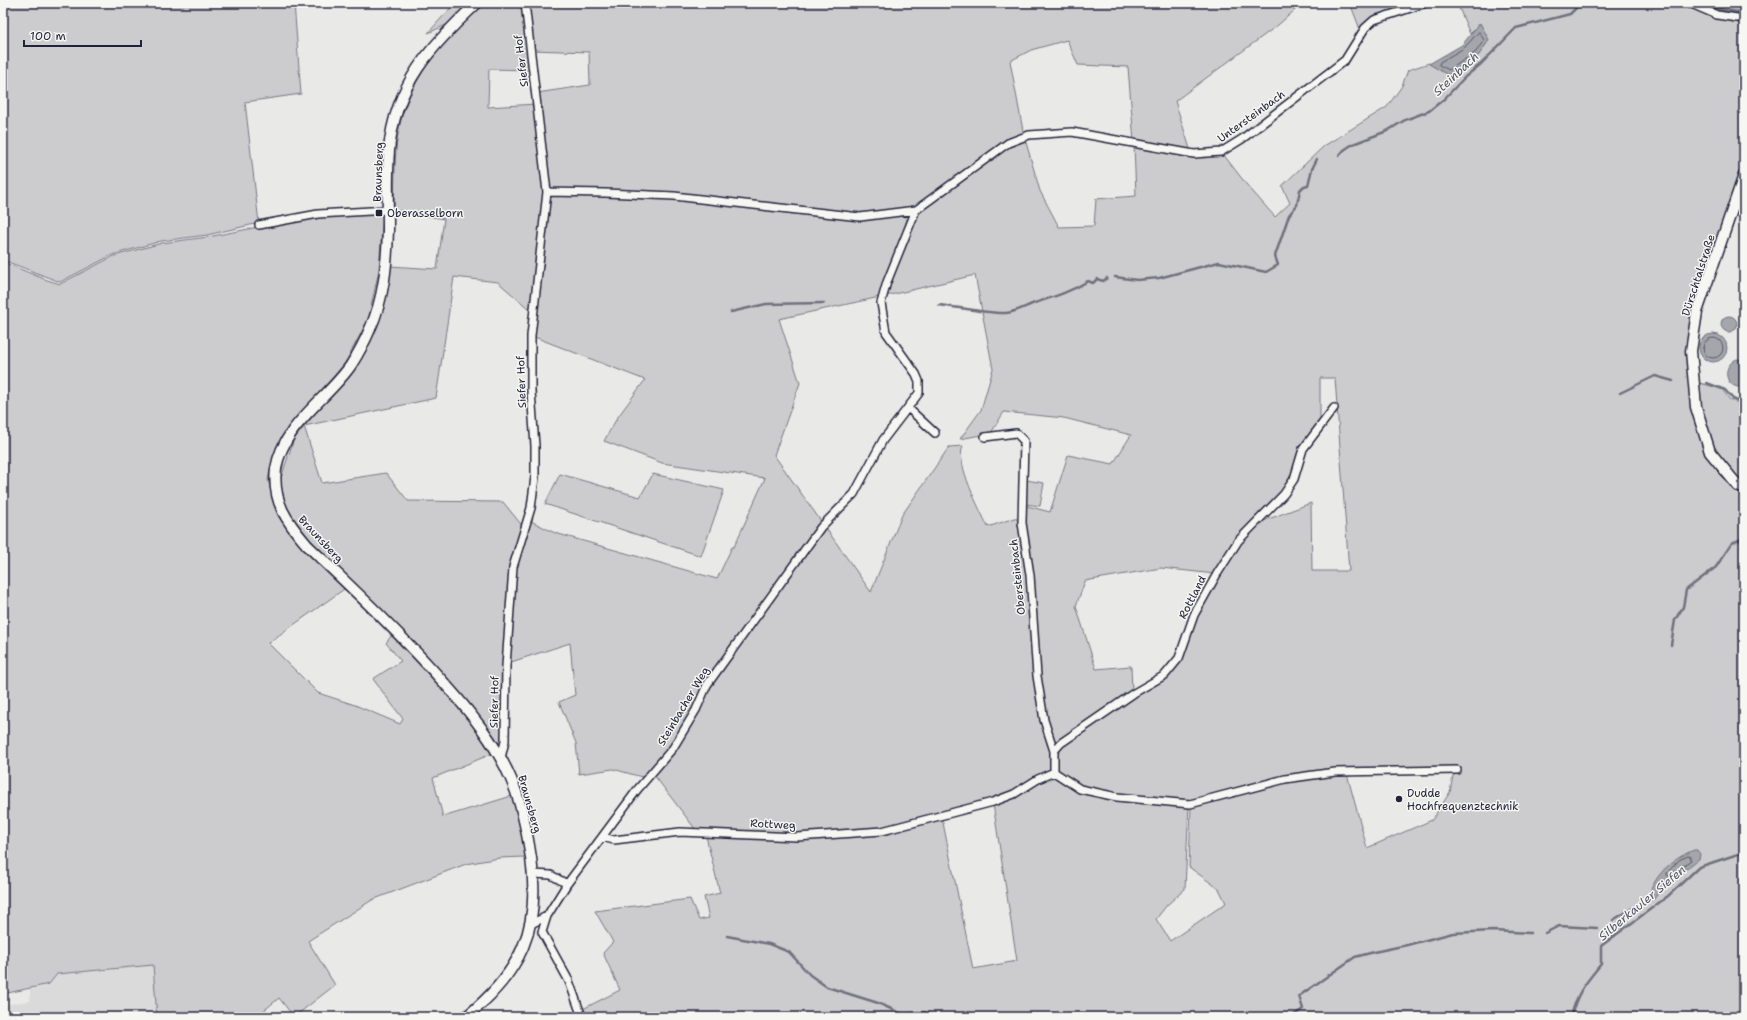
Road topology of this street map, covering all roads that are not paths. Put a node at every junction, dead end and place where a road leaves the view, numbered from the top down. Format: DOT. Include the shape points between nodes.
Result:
graph roads {
  1 [pos="477,3"];
  2 [pos="525,3"];
  3 [pos="1426,3"];
  4 [pos="1689,3"];
  5 [pos="1744,18"];
  6 [pos="1744,175"];
  7 [pos="547,192"];
  8 [pos="388,210"];
  9 [pos="916,210"];
  10 [pos="259,225"];
  11 [pos="908,408"];
  12 [pos="1334,408"];
  13 [pos="934,433"];
  14 [pos="985,437"];
  15 [pos="1744,490"];
  16 [pos="1054,751"];
  17 [pos="500,758"];
  18 [pos="1457,770"];
  19 [pos="1054,772"];
  20 [pos="602,837"];
  21 [pos="534,874"];
  22 [pos="567,884"];
  23 [pos="547,916"];
  24 [pos="530,924"];
  25 [pos="466,1017"];
  26 [pos="582,1017"];
  1 -- 8 [label="main road, Braunsberg" via="433,46 411,77 402,95 396,111 389,149"];
  2 -- 7 [label="street, Siefer Hof"];
  3 -- 9 [label="street, Untersteinbach" via="1374,20 1365,28 1345,60 1242,139 1221,152 1194,154 1072,132 1029,135 1008,143"];
  4 -- 5 [label="street" via="1717,15"];
  6 -- 15 [label="main road, Dürschtalstraße" via="1697,312 1691,351 1696,407 1710,452"];
  7 -- 9 [label="street" via="674,196 860,218"];
  7 -- 17 [label="street, Siefer Hof" via="531,336 535,476 531,508 513,567 506,666 505,741"];
  8 -- 10 [label="street" via="318,214"];
  8 -- 17 [label="main road, Braunsberg" via="385,273 371,328 351,365 288,439 277,467 275,491 282,511 293,529 412,647 463,704"];
  9 -- 11 [label="street" via="882,303 886,332 919,381 919,393"];
  11 -- 13 [label="street"];
  11 -- 20 [label="street, Steinbacher Weg" via="883,440 854,494 822,527 707,685 696,710 673,748"];
  12 -- 16 [label="street, Rottland" via="1304,450 1294,479 1284,494 1238,541 1217,574 1194,615 1179,658 1165,675 1128,697"];
  14 -- 16 [label="street, Obersteinbach" via="1016,433 1024,441 1022,523 1030,575 1036,676 1044,720"];
  16 -- 19 [label="street"];
  17 -- 21 [label="main road, Braunsberg" via="512,779 521,807"];
  18 -- 19 [label="street" via="1335,772 1286,779 1190,804 1125,798 1080,789"];
  19 -- 20 [label="street, Rottweg" via="1014,794 993,802 882,831 797,837 705,831 614,840"];
  20 -- 22 [label="street, Steinbacher Weg"];
  21 -- 22 [label="street" via="551,875"];
  21 -- 24 [label="main road, Braunsberg"];
  22 -- 23 [label="street, Steinbacher Weg"];
  23 -- 24 [label="street"];
  23 -- 26 [label="street" via="542,932 569,981"];
  24 -- 25 [label="main road, Braunsberg" via="524,944 510,973 490,996"];
}
